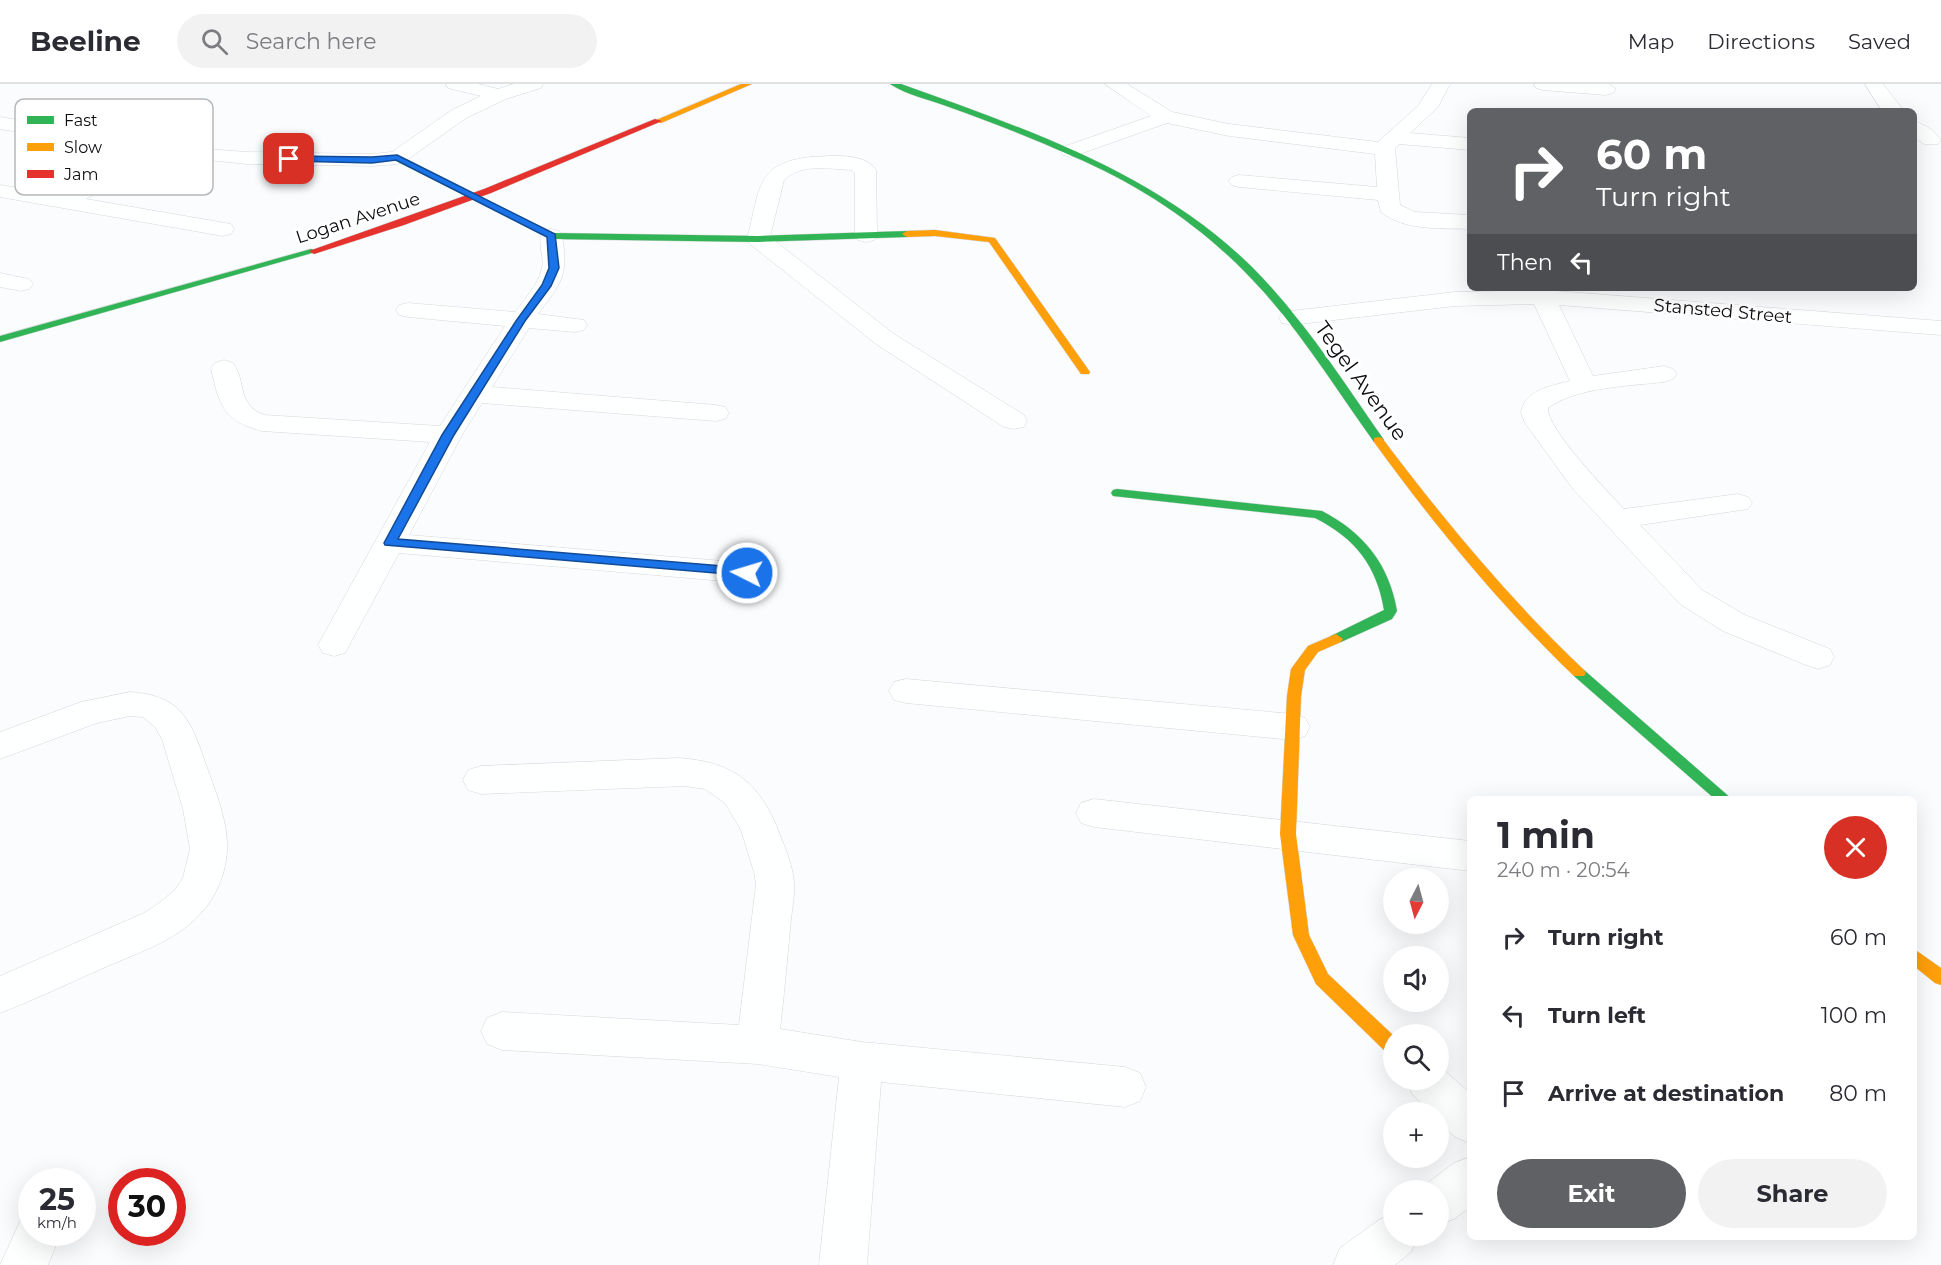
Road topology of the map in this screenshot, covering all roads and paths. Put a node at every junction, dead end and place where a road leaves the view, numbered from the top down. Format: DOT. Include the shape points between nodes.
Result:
graph roads {
  1 [pos="455,84"];
  2 [pos="534,84"];
  3 [pos="748,84"];
  4 [pos="894,84"];
  5 [pos="1114,84"];
  6 [pos="1441,84"];
  7 [pos="1543,84"];
  8 [pos="1874,84"];
  9 [pos="1606,89"];
  10 [pos="499,95"];
  11 [pos="1890,108"];
  12 [pos="1166,117"];
  13 [pos="0,123"];
  14 [pos="15,125"];
  15 [pos="1917,129"];
  16 [pos="1931,140"];
  17 [pos="1389,143"];
  18 [pos="1467,144"];
  19 [pos="1070,151"];
  20 [pos="213,155"];
  21 [pos="397,158"];
  22 [pos="1239,181"];
  23 [pos="0,191"];
  24 [pos="15,194"];
  25 [pos="1388,194"];
  26 [pos="24,195"];
  27 [pos="78,195"];
  28 [pos="30,196"];
  29 [pos="473,197"];
  30 [pos="66,202"];
  31 [pos="0,213"];
  32 [pos="1467,222"];
  33 [pos="222,229"];
  34 [pos="866,235"];
  35 [pos="551,236"];
  36 [pos="758,239"];
  37 [pos="1544,297"];
  38 [pos="408,310"];
  39 [pos="1291,318"];
  40 [pos="521,321"];
  41 [pos="575,325"];
  42 [pos="1941,328"];
  43 [pos="0,339"];
  44 [pos="224,368"];
  45 [pos="1085,372"];
  46 [pos="1664,374"];
  47 [pos="1585,386"];
  48 [pos="474,394"];
  49 [pos="716,413"];
  50 [pos="1014,421"];
  51 [pos="448,435"];
  52 [pos="1117,493"];
  53 [pos="1738,503"];
  54 [pos="1616,519"];
  55 [pos="390,543"];
  56 [pos="747,573"];
  57 [pos="334,645"];
  58 [pos="1818,657"];
  59 [pos="906,691"];
  60 [pos="1293,728"];
  61 [pos="0,746"];
  62 [pos="481,780"];
  63 [pos="1721,796"];
  64 [pos="1094,813"];
  65 [pos="1288,834"];
  66 [pos="1467,856"];
  67 [pos="1917,958"];
  68 [pos="1941,978"];
  69 [pos="0,994"];
  70 [pos="502,1031"];
  71 [pos="1383,1037"];
  72 [pos="758,1045"];
  73 [pos="862,1061"];
  74 [pos="1125,1087"];
  75 [pos="1437,1090"];
  76 [pos="1467,1119"];
  77 [pos="1467,1181"];
  78 [pos="1449,1195"];
  79 [pos="1383,1245"];
  80 [pos="33,1246"];
  81 [pos="24,1265"];
  82 [pos="843,1265"];
  83 [pos="1357,1265"];
  1 -- 10 [label="street"];
  2 -- 10 [label="street"];
  3 -- 29 [label="street, Logan Avenue"];
  4 -- 19 [label="street, Tegel Avenue"];
  5 -- 12 [label="street"];
  6 -- 17 [label="street" via="1433,102"];
  7 -- 9 [label="street"];
  8 -- 11 [label="street"];
  10 -- 21 [label="street" via="446,123"];
  12 -- 17 [label="street" via="1229,130"];
  12 -- 19 [label="street"];
  13 -- 14 [label="street"];
  15 -- 16 [label="street"];
  17 -- 18 [label="street"];
  17 -- 25 [label="street"];
  19 -- 39 [label="street, Tegel Avenue" via="1156,196 1213,238 1260,281"];
  20 -- 21 [label="street"];
  21 -- 29 [label="street"];
  22 -- 25 [label="street"];
  23 -- 24 [label="street"];
  25 -- 32 [label="street" via="1389,207 1399,215"];
  26 -- 28 [label="street"];
  27 -- 30 [label="street"];
  28 -- 30 [label="street"];
  28 -- 31 [label="street"];
  29 -- 35 [label="street"];
  29 -- 43 [label="street, Logan Avenue" via="286,260"];
  30 -- 33 [label="street"];
  34 -- 36 [label="street"];
  34 -- 36 [label="street" via="866,170 855,164 797,164 779,171 774,178"];
  34 -- 45 [label="street" via="935,233 992,240"];
  35 -- 36 [label="street"];
  35 -- 40 [label="street" via="554,268"];
  36 -- 50 [label="street" via="885,339"];
  37 -- 39 [label="street, Stansted Street" via="1455,299"];
  37 -- 42 [label="street, Stansted Street"];
  37 -- 47 [label="street"];
  38 -- 40 [label="street"];
  39 -- 63 [label="street, Tegel Avenue" via="1420,496 1511,608 1602,695"];
  40 -- 41 [label="street"];
  40 -- 48 [label="street"];
  44 -- 51 [label="street" via="234,407 247,420"];
  46 -- 47 [label="street"];
  47 -- 54 [label="street" via="1548,395 1536,405 1534,413 1583,483"];
  48 -- 49 [label="street"];
  48 -- 51 [label="street"];
  51 -- 55 [label="street"];
  52 -- 60 [label="street" via="1318,514 1332,519 1379,565 1385,576 1391,611 1313,649 1305,658 1296,679"];
  53 -- 54 [label="street"];
  54 -- 58 [label="street" via="1692,597 1734,623"];
  55 -- 56 [label="street"];
  55 -- 57 [label="street"];
  59 -- 60 [label="street"];
  60 -- 65 [label="street"];
  61 -- 69 [label="street" via="107,709 144,705 163,713 175,729 210,846 190,903 176,914"];
  62 -- 72 [label="street" via="679,772 703,774 728,784 745,800 770,858 775,884"];
  64 -- 65 [label="street"];
  65 -- 66 [label="street"];
  65 -- 71 [label="street" via="1301,935 1311,957 1322,979"];
  67 -- 68 [label="street"];
  70 -- 72 [label="street"];
  72 -- 73 [label="street"];
  73 -- 74 [label="street"];
  73 -- 82 [label="street"];
  75 -- 76 [label="street"];
  77 -- 78 [label="street"];
  79 -- 83 [label="street"];
  80 -- 81 [label="street"];
}
